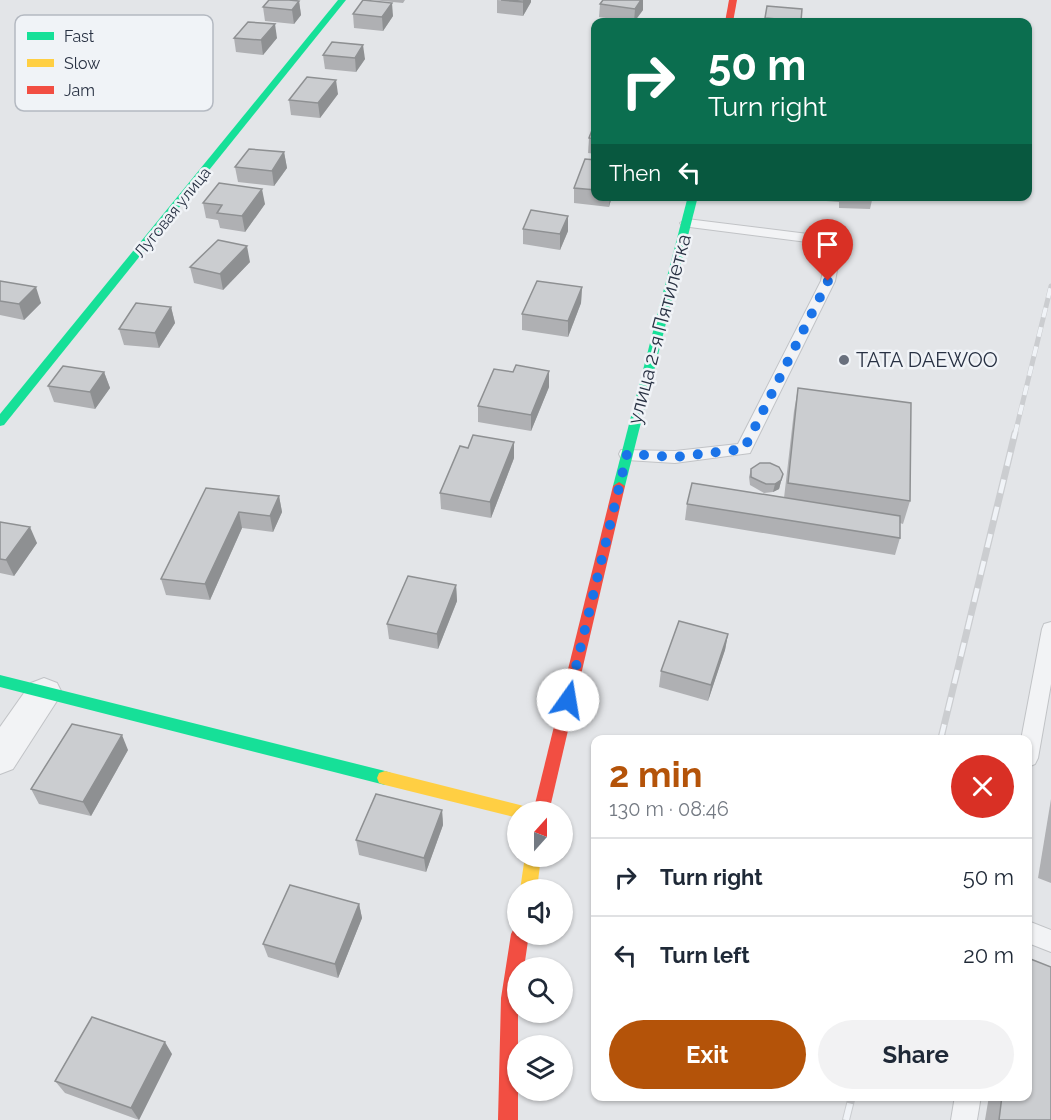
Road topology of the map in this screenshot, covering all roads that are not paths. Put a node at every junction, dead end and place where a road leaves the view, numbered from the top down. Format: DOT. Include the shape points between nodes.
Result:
graph roads {
  1 [pos="342,0"];
  2 [pos="733,0"];
  3 [pos="730,18"];
  4 [pos="692,201"];
  5 [pos="687,223"];
  6 [pos="0,422"];
  7 [pos="627,454"];
  8 [pos="1051,629"];
  9 [pos="0,681"];
  10 [pos="44,693"];
  11 [pos="1032,736"];
  12 [pos="0,758"];
  13 [pos="544,801"];
  14 [pos="507,809"];
  15 [pos="1032,934"];
  16 [pos="1051,941"];
  17 [pos="518,945"];
  18 [pos="967,1101"];
  19 [pos="508,1120"];
  20 [pos="964,1120"];
  1 -- 6 [label="street, Луговая улица"];
  2 -- 3 [label="street"];
  4 -- 5 [label="street, улица 2-я Пятилетка"];
  5 -- 7 [label="street, улица 2-я Пятилетка"];
  5 -- 7 [label="lane" via="819,239 834,249 828,281 744,449 675,457"];
  7 -- 13 [label="street, улица 2-я Пятилетка"];
  8 -- 11 [label="lane"];
  9 -- 10 [label="street"];
  10 -- 12 [label="street"];
  10 -- 14 [label="street"];
  15 -- 16 [label="lane"];
  17 -- 19 [label="street" via="510,998"];
  18 -- 20 [label="lane"];
}
